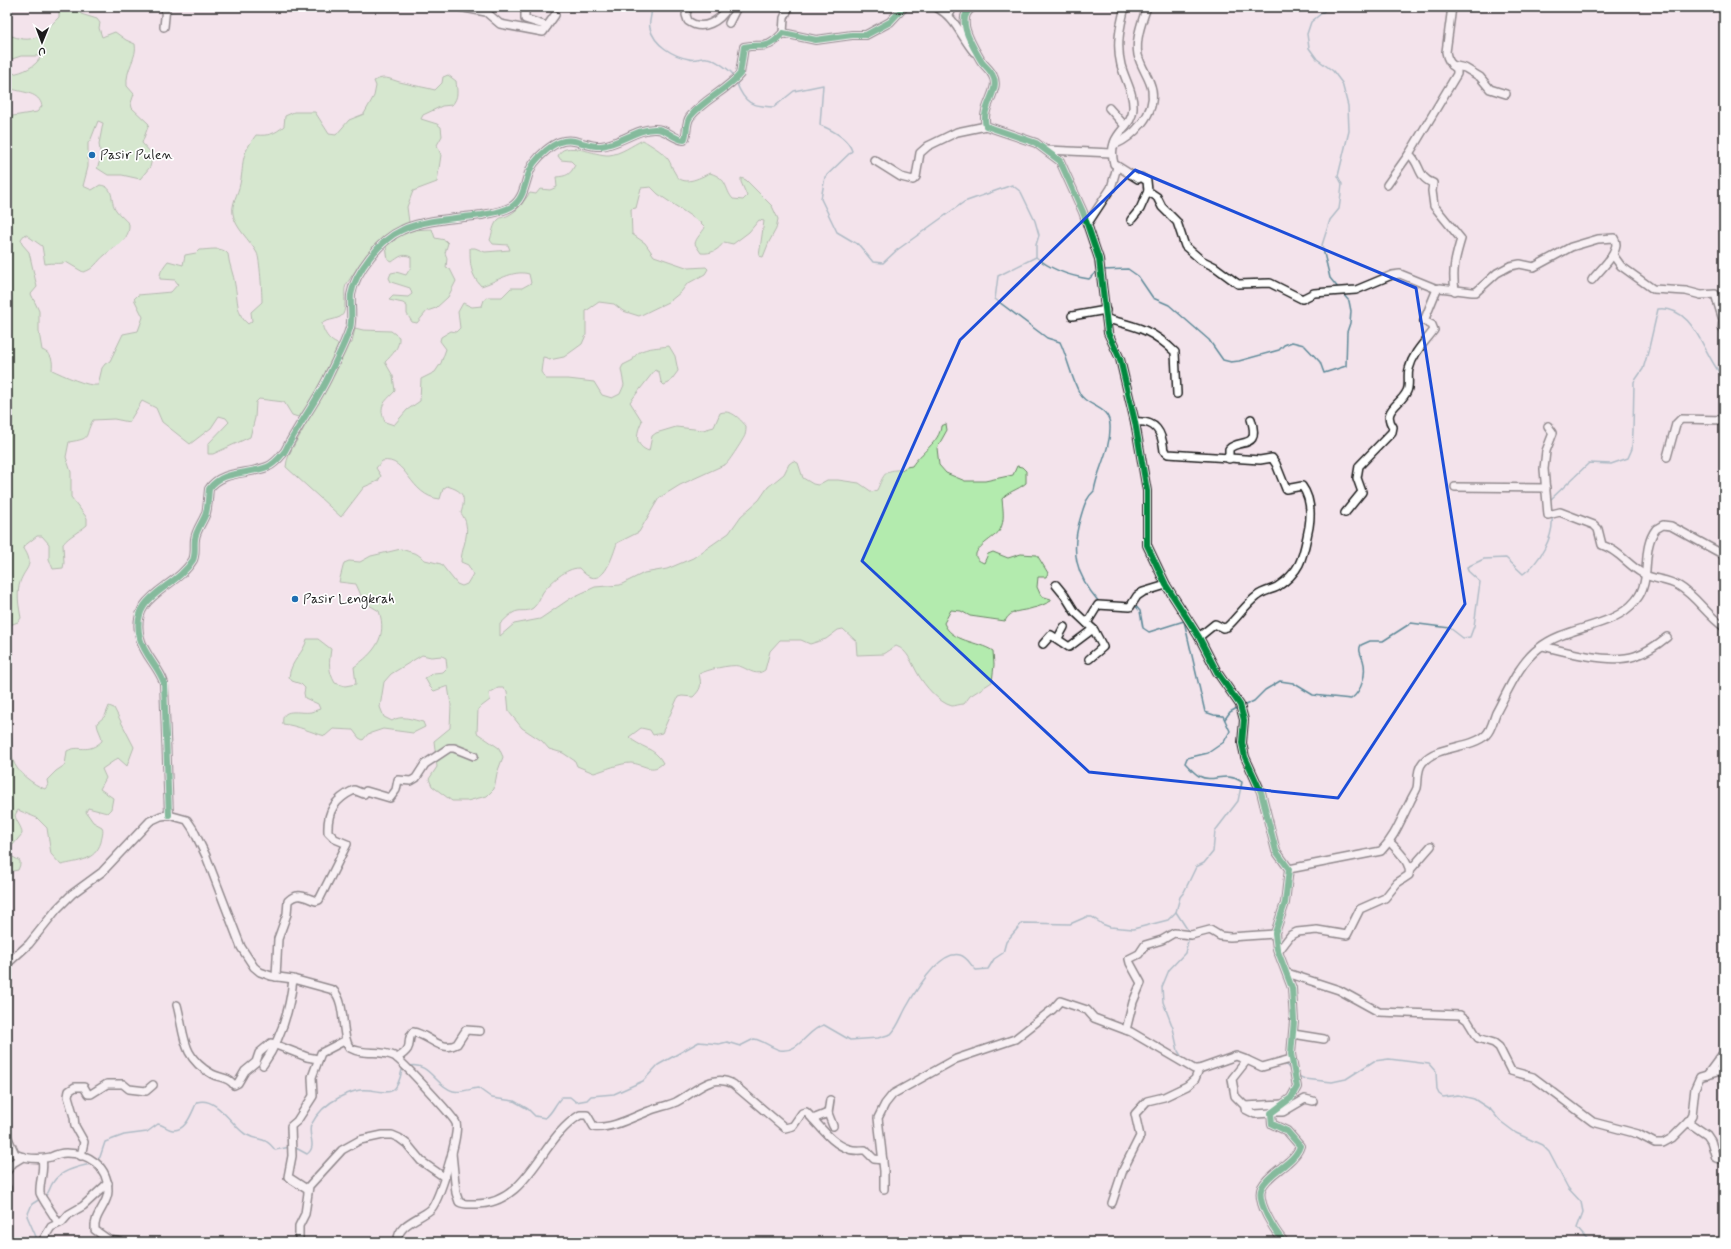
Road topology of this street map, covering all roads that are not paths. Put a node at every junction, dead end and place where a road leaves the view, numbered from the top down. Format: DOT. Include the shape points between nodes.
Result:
graph roads {
  1 [pos="166,7"];
  2 [pos="459,7"];
  3 [pos="525,7"];
  4 [pos="688,7"];
  5 [pos="728,7"];
  6 [pos="737,7"];
  7 [pos="789,7"];
  8 [pos="904,7"];
  9 [pos="936,7"];
  10 [pos="953,7"];
  11 [pos="973,7"];
  12 [pos="1125,7"];
  13 [pos="1147,7"];
  14 [pos="1452,7"];
  15 [pos="555,15"];
  16 [pos="949,15"];
  17 [pos="729,23"];
  18 [pos="547,26"];
  19 [pos="164,27"];
  20 [pos="783,33"];
  21 [pos="980,59"];
  22 [pos="1452,65"];
  23 [pos="1506,94"];
  24 [pos="1109,108"];
  25 [pos="986,126"];
  26 [pos="1125,126"];
  27 [pos="1114,145"];
  28 [pos="1047,150"];
  29 [pos="1112,153"];
  30 [pos="1409,154"];
  31 [pos="874,160"];
  32 [pos="1117,167"];
  33 [pos="1387,185"];
  34 [pos="1148,191"];
  35 [pos="1131,220"];
  36 [pos="1088,223"];
  37 [pos="1613,255"];
  38 [pos="1592,280"];
  39 [pos="1437,289"];
  40 [pos="1455,291"];
  41 [pos="1106,310"];
  42 [pos="1072,316"];
  43 [pos="1107,320"];
  44 [pos="1724,330"];
  45 [pos="1177,394"];
  46 [pos="1251,419"];
  47 [pos="1724,420"];
  48 [pos="1135,422"];
  49 [pos="1548,426"];
  50 [pos="1668,457"];
  51 [pos="1229,459"];
  52 [pos="1455,487"];
  53 [pos="1546,488"];
  54 [pos="1345,513"];
  55 [pos="1724,555"];
  56 [pos="1646,576"];
  57 [pos="1056,585"];
  58 [pos="1166,585"];
  59 [pos="1087,623"];
  60 [pos="1064,627"];
  61 [pos="1724,627"];
  62 [pos="1093,629"];
  63 [pos="1199,637"];
  64 [pos="1667,637"];
  65 [pos="1058,638"];
  66 [pos="1043,644"];
  67 [pos="1542,646"];
  68 [pos="1089,658"];
  69 [pos="474,756"];
  70 [pos="169,815"];
  71 [pos="1390,842"];
  72 [pos="1431,846"];
  73 [pos="1289,869"];
  74 [pos="1410,870"];
  75 [pos="1275,934"];
  76 [pos="1278,952"];
  77 [pos="7,964"];
  78 [pos="1287,974"];
  79 [pos="276,977"];
  80 [pos="293,978"];
  81 [pos="177,1005"];
  82 [pos="1126,1030"];
  83 [pos="480,1031"];
  84 [pos="1293,1034"];
  85 [pos="1324,1039"];
  86 [pos="346,1040"];
  87 [pos="275,1043"];
  88 [pos="1724,1052"];
  89 [pos="397,1058"];
  90 [pos="318,1059"];
  91 [pos="1291,1059"];
  92 [pos="1247,1060"];
  93 [pos="263,1065"];
  94 [pos="1199,1069"];
  95 [pos="1724,1070"];
  96 [pos="1707,1075"];
  97 [pos="153,1085"];
  98 [pos="830,1100"];
  99 [pos="1313,1101"];
  100 [pos="1283,1104"];
  101 [pos="1245,1106"];
  102 [pos="1272,1112"];
  103 [pos="828,1113"];
  104 [pos="813,1119"];
  105 [pos="1688,1122"];
  106 [pos="833,1126"];
  107 [pos="7,1136"];
  108 [pos="452,1149"];
  109 [pos="81,1156"];
  110 [pos="23,1158"];
  111 [pos="42,1158"];
  112 [pos="883,1160"];
  113 [pos="1724,1160"];
  114 [pos="7,1171"];
  115 [pos="444,1178"];
  116 [pos="108,1183"];
  117 [pos="884,1189"];
  118 [pos="308,1190"];
  119 [pos="1112,1203"];
  120 [pos="58,1224"];
  121 [pos="43,1240"];
  122 [pos="121,1242"];
  123 [pos="299,1242"];
  124 [pos="398,1242"];
  125 [pos="1284,1242"];
  1 -- 19 [label="street"];
  2 -- 18 [label="street" via="486,12 495,21 517,28 544,32"];
  3 -- 18 [label="street" via="525,19"];
  4 -- 5 [label="street" via="686,19 700,26 707,26 718,20"];
  6 -- 17 [label="street"];
  7 -- 20 [label="street" via="784,18"];
  8 -- 20 [label="street" via="890,22 866,35 816,40"];
  9 -- 16 [label="street"];
  10 -- 16 [label="street"];
  11 -- 21 [label="street" via="967,12 964,20"];
  12 -- 26 [label="street" via="1119,27 1119,49 1121,64 1131,92 1133,110 1132,117"];
  13 -- 27 [label="street" via="1138,40 1138,55 1150,82 1152,99 1141,125 1127,138"];
  14 -- 22 [label="street" via="1446,48 1447,57"];
  15 -- 18 [label="street"];
  16 -- 21 [label="street" via="966,43"];
  20 -- 70 [label="street" via="767,45 744,47 740,76 690,117 684,140 656,129 605,145 558,142 535,162 517,203 512,207 493,213 406,228 386,239 372,256 354,283 348,334 286,451 268,467 226,476 211,486 205,514 195,539 192,560 140,610 140,637 164,684"];
  21 -- 25 [label="street" via="993,75 995,84 986,110"];
  22 -- 23 [label="street" via="1466,64 1490,89"];
  22 -- 30 [label="street" via="1457,69 1457,76"];
  24 -- 26 [label="street"];
  25 -- 28 [label="street" via="1026,138"];
  25 -- 31 [label="street" via="957,132 928,146 920,153 914,180 901,177"];
  26 -- 27 [label="street" via="1117,134"];
  27 -- 29 [label="street"];
  28 -- 29 [label="street"];
  28 -- 36 [label="street" via="1063,165"];
  29 -- 32 [label="street"];
  30 -- 33 [label="street"];
  30 -- 40 [label="street" via="1421,176 1433,183 1434,206 1461,239 1454,262"];
  32 -- 34 [label="street" via="1147,181"];
  32 -- 36 [label="street" via="1111,188"];
  34 -- 35 [label="street" via="1140,209"];
  34 -- 39 [label="street" via="1177,222 1186,248 1238,284 1270,283 1302,299 1311,294 1360,289 1400,274"];
  36 -- 41 [label="street" via="1100,270"];
  37 -- 38 [label="street"];
  37 -- 40 [label="street" via="1615,239 1598,239 1572,247 1540,265 1510,266 1497,273 1476,292"];
  37 -- 44 [label="street" via="1621,266 1653,289 1686,291 1701,295 1715,293"];
  39 -- 40 [label="street"];
  39 -- 54 [label="street" via="1424,321 1432,325 1434,330 1416,351 1409,370 1407,391 1389,414 1392,432 1358,466 1357,478 1362,492"];
  41 -- 42 [label="street"];
  41 -- 43 [label="street"];
  43 -- 45 [label="street" via="1142,328 1160,338 1175,352"];
  43 -- 48 [label="street" via="1108,333 1120,359"];
  46 -- 51 [label="street" via="1254,432 1245,444 1231,446"];
  47 -- 50 [label="street" via="1681,419 1676,424"];
  48 -- 51 [label="street" via="1150,423 1157,428 1163,440 1164,451 1168,454"];
  48 -- 58 [label="street" via="1147,491 1146,542"];
  49 -- 53 [label="street" via="1553,434 1544,459"];
  51 -- 63 [label="street" via="1272,458 1286,489 1304,487 1311,512 1306,544 1300,564 1287,579 1256,596 1228,627 1223,628 1214,624"];
  52 -- 53 [label="street"];
  53 -- 56 [label="street" via="1548,514 1565,513 1594,525 1598,529 1602,545 1614,550"];
  55 -- 56 [label="street" via="1678,530 1663,525 1656,529 1650,539"];
  56 -- 61 [label="street" via="1668,580 1678,585"];
  56 -- 67 [label="street" via="1640,595 1628,608 1614,617 1572,631"];
  57 -- 59 [label="street" via="1075,612"];
  58 -- 59 [label="street" via="1143,592 1131,606 1098,605"];
  58 -- 63 [label="street"];
  59 -- 62 [label="street"];
  60 -- 65 [label="street"];
  62 -- 65 [label="street" via="1070,647"];
  62 -- 68 [label="street" via="1103,647"];
  63 -- 73 [label="street" via="1217,672 1240,705 1243,713 1243,751 1263,799 1276,851"];
  64 -- 67 [label="street" via="1645,652 1620,659"];
  65 -- 66 [label="street" via="1050,635"];
  67 -- 71 [label="street" via="1516,674 1486,734 1476,740 1434,754 1422,763 1418,771 1416,791"];
  69 -- 79 [label="street" via="449,748 425,764 416,778 411,781 398,780 396,790 390,798 354,790 335,802 327,822 328,832 335,839 347,844 319,900 300,895 288,901 287,914 278,939"];
  70 -- 77 [label="street" via="150,821 102,872 57,908 29,944"];
  70 -- 79 [label="street" via="187,820 193,829 241,947 251,963 260,972"];
  71 -- 73 [label="street" via="1376,854"];
  71 -- 74 [label="street"];
  72 -- 74 [label="street"];
  73 -- 75 [label="street" via="1285,903 1275,927"];
  74 -- 76 [label="street" via="1409,875 1396,883 1385,898 1360,909 1348,934 1317,930 1297,932 1291,935"];
  75 -- 76 [label="street"];
  75 -- 82 [label="street" via="1220,936 1209,930 1194,935 1174,933 1162,940 1144,945 1139,954 1129,958 1141,983"];
  76 -- 78 [label="street"];
  78 -- 84 [label="street" via="1292,988"];
  78 -- 105 [label="street" via="1339,990 1379,1012 1460,1015 1467,1020 1478,1038 1499,1047 1511,1071 1533,1077 1593,1122 1638,1134 1655,1143 1664,1143 1672,1138"];
  79 -- 80 [label="street"];
  80 -- 86 [label="street" via="336,992 345,1024"];
  80 -- 87 [label="street" via="289,1010"];
  81 -- 87 [label="street" via="188,1051 202,1069 229,1080 234,1085 256,1062 260,1051"];
  82 -- 94 [label="street"];
  82 -- 112 [label="street" via="1094,1018 1087,1010 1065,1001 1059,1002 1053,1010 1015,1039 956,1059 893,1094 878,1118"];
  83 -- 89 [label="street" via="466,1030 457,1044 449,1046 438,1044 413,1032 408,1050"];
  84 -- 85 [label="street"];
  84 -- 91 [label="street"];
  86 -- 89 [label="street" via="353,1050 380,1052"];
  86 -- 90 [label="street" via="323,1051"];
  87 -- 90 [label="street" via="306,1057"];
  87 -- 93 [label="street"];
  88 -- 96 [label="street"];
  89 -- 108 [label="street" via="456,1123 457,1131"];
  90 -- 118 [label="street" via="312,1077 313,1096 290,1131 292,1156 288,1177"];
  91 -- 92 [label="street" via="1262,1067"];
  91 -- 100 [label="street" via="1297,1087 1291,1098"];
  92 -- 94 [label="street" via="1231,1056"];
  92 -- 101 [label="street" via="1232,1079 1235,1096"];
  94 -- 119 [label="street" via="1196,1079 1187,1086 1164,1097 1147,1101 1136,1113 1140,1136 1122,1170"];
  95 -- 96 [label="street"];
  96 -- 105 [label="street" via="1700,1077 1697,1082 1692,1115"];
  97 -- 109 [label="street" via="146,1091 129,1089 124,1084 107,1084 92,1094 88,1094 84,1087 75,1087 69,1091 75,1126 84,1142"];
  98 -- 103 [label="street"];
  99 -- 102 [label="street" via="1305,1099 1283,1112"];
  100 -- 101 [label="street"];
  100 -- 102 [label="street"];
  101 -- 102 [label="street" via="1245,1109 1255,1114"];
  102 -- 125 [label="street" via="1272,1124 1287,1131 1300,1146 1298,1152 1267,1180 1260,1192 1267,1216"];
  103 -- 104 [label="street"];
  103 -- 106 [label="street"];
  104 -- 108 [label="street" via="804,1112 793,1126 785,1128 733,1084 718,1080 706,1083 675,1102 610,1126 594,1127 587,1115 582,1114 557,1136 516,1189 489,1204 458,1202"];
  104 -- 112 [label="street" via="839,1144 851,1150 865,1150 874,1159"];
  105 -- 113 [label="street" via="1707,1135 1716,1158"];
  107 -- 110 [label="street" via="15,1154"];
  108 -- 115 [label="street"];
  109 -- 111 [label="street" via="65,1153"];
  109 -- 116 [label="street" via="101,1165"];
  110 -- 111 [label="street"];
  110 -- 114 [label="street" via="13,1163"];
  111 -- 120 [label="street" via="40,1195 52,1210"];
  112 -- 117 [label="street"];
  115 -- 118 [label="street" via="399,1138 384,1135 346,1146 313,1181"];
  115 -- 124 [label="street" via="432,1208 403,1227"];
  116 -- 120 [label="street" via="86,1204"];
  116 -- 122 [label="street" via="109,1192 94,1223 95,1230 109,1240"];
  118 -- 123 [label="street" via="305,1214 299,1226"];
  120 -- 121 [label="street" via="51,1227"];
}
